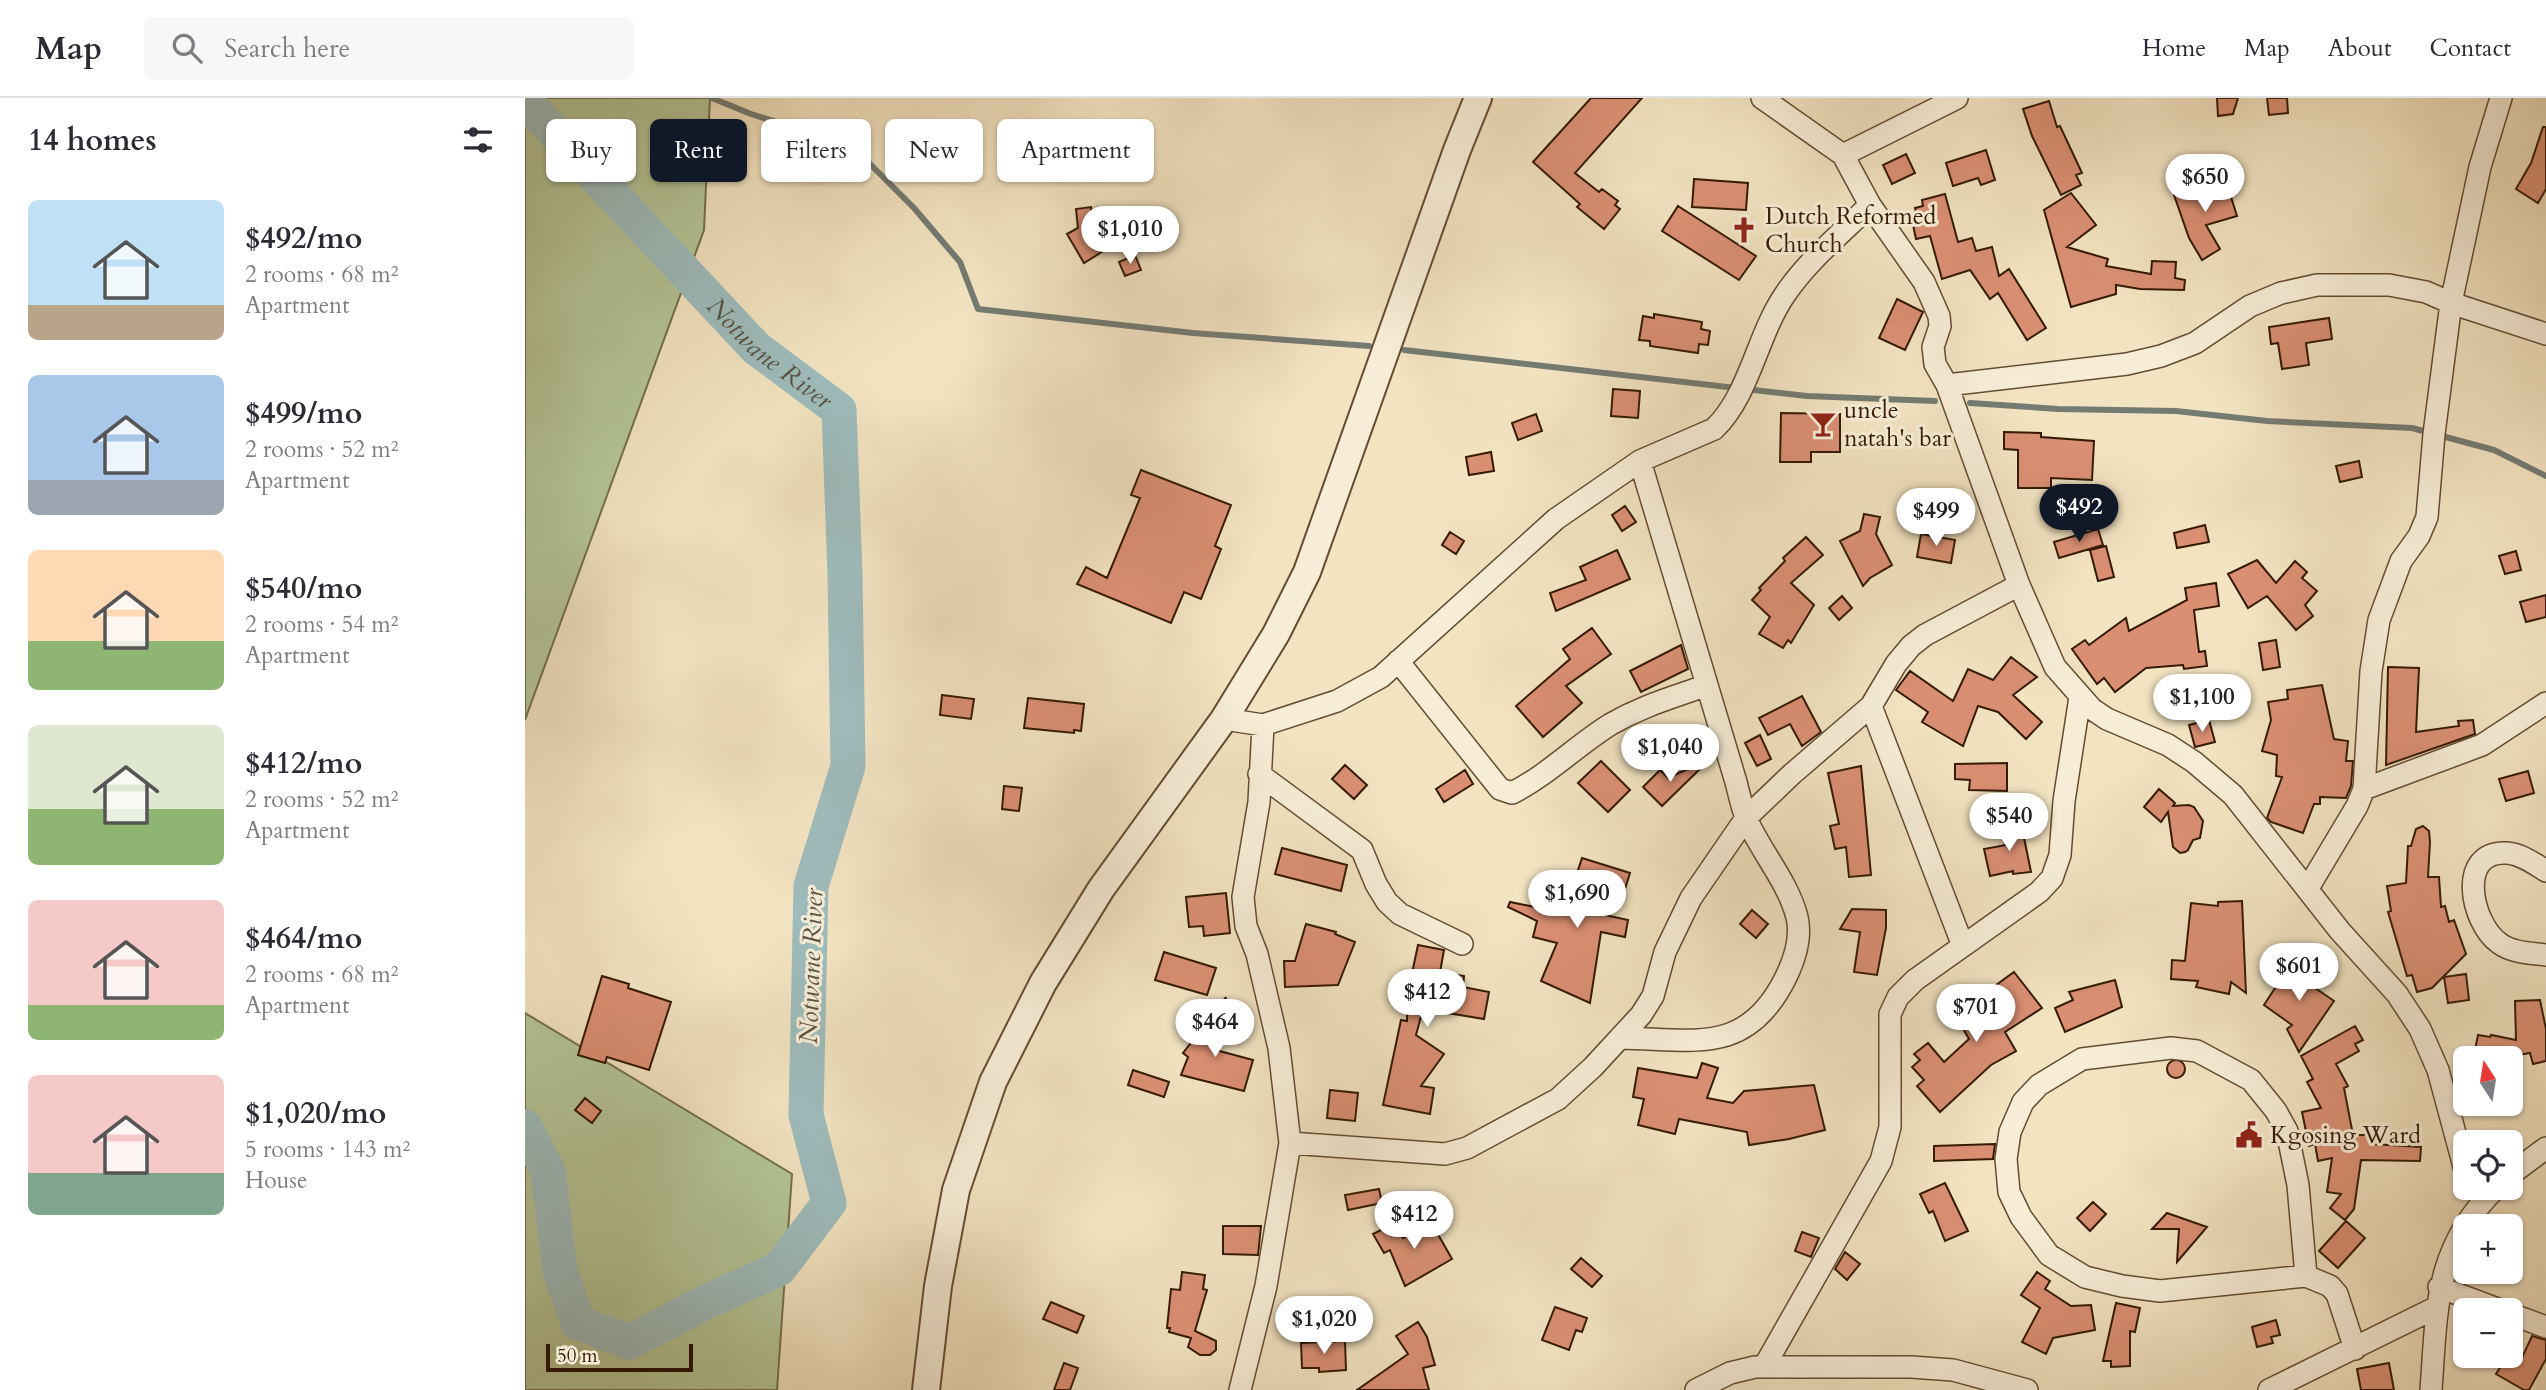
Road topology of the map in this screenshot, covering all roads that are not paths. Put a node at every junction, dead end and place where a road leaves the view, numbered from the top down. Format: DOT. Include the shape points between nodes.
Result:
graph roads {
  1 [pos="1478,98"];
  2 [pos="1762,98"];
  3 [pos="1957,98"];
  4 [pos="2501,98"];
  5 [pos="1843,155"];
  6 [pos="1870,205"];
  7 [pos="2451,303"];
  8 [pos="2546,334"];
  9 [pos="1947,385"];
  10 [pos="1640,461"];
  11 [pos="2019,585"];
  12 [pos="1398,661"];
  13 [pos="1707,685"];
  14 [pos="2080,697"];
  15 [pos="2546,703"];
  16 [pos="1871,706"];
  17 [pos="1224,719"];
  18 [pos="1263,725"];
  19 [pos="1259,774"];
  20 [pos="2364,789"];
  21 [pos="1746,818"];
  22 [pos="2546,871"];
  23 [pos="2308,888"];
  24 [pos="1462,943"];
  25 [pos="1963,946"];
  26 [pos="2546,955"];
  27 [pos="1621,1038"];
  28 [pos="2454,1130"];
  29 [pos="1290,1143"];
  30 [pos="2546,1148"];
  31 [pos="2523,1165"];
  32 [pos="2471,1200"];
  33 [pos="2306,1276"];
  34 [pos="2438,1297"];
  35 [pos="2453,1300"];
  36 [pos="2523,1318"];
  37 [pos="2546,1327"];
  38 [pos="2355,1349"];
  39 [pos="1764,1367"];
  40 [pos="1986,1385"];
  41 [pos="926,1390"];
  42 [pos="1240,1390"];
  43 [pos="1696,1390"];
  44 [pos="2027,1390"];
  45 [pos="2269,1390"];
  46 [pos="2431,1390"];
  1 -- 17 [label="street" via="1307,572"];
  2 -- 5 [label="street"];
  3 -- 5 [label="street"];
  4 -- 7 [label="street" via="2480,167"];
  5 -- 6 [label="street"];
  6 -- 9 [label="street" via="1924,282 1939,316 1933,347 1935,364"];
  6 -- 10 [label="street" via="1784,296 1720,423 1705,434"];
  7 -- 8 [label="street"];
  7 -- 9 [label="street" via="2426,292 2389,285 2317,285 2250,306 2195,343 2161,356"];
  7 -- 20 [label="street" via="2427,517 2401,561 2379,620"];
  9 -- 11 [label="street"];
  10 -- 12 [label="street" via="1556,519"];
  10 -- 13 [label="street"];
  11 -- 14 [label="street" via="2055,667"];
  11 -- 16 [label="street" via="1911,646"];
  12 -- 13 [label="street" via="1500,789 1512,793 1609,725 1653,702"];
  12 -- 18 [label="street" via="1381,677 1337,701"];
  13 -- 21 [label="street"];
  14 -- 23 [label="street" via="2107,719 2168,745 2233,795"];
  14 -- 25 [label="street" via="2060,855 2052,878"];
  15 -- 20 [label="street" via="2482,745"];
  16 -- 21 [label="street"];
  16 -- 25 [label="street"];
  17 -- 18 [label="street"];
  17 -- 41 [label="street" via="1101,889 1044,983 993,1082 956,1190 938,1286"];
  18 -- 19 [label="street"];
  19 -- 24 [label="street" via="1362,850 1376,884 1400,915"];
  19 -- 29 [label="street" via="1259,802 1243,897 1246,926 1279,1048"];
  20 -- 23 [label="street"];
  21 -- 27 [label="street" via="1691,898 1665,952 1653,996"];
  21 -- 27 [label="street" via="1798,920 1792,966 1774,1002 1740,1031 1717,1040"];
  22 -- 26 [label="street" via="2525,858 2494,854 2480,863 2473,895 2481,922 2500,945"];
  23 -- 28 [label="street" via="2397,993 2420,1029 2438,1070"];
  25 -- 39 [label="street" via="1915,980 1890,1014 1890,1127 1881,1161"];
  27 -- 29 [label="street" via="1558,1099 1467,1148 1445,1154"];
  29 -- 42 [label="street" via="1266,1286"];
  30 -- 31 [label="street"];
  32 -- 34 [label="street" via="2446,1261"];
  33 -- 33 [label="street" via="2160,1291 2085,1277 2049,1255 2009,1192 2006,1159 2010,1132 2023,1102 2039,1085 2082,1059 2171,1048 2197,1051 2251,1080 2287,1130 2298,1185"];
  33 -- 38 [label="street" via="2337,1294"];
  34 -- 35 [label="street"];
  34 -- 38 [label="street"];
  34 -- 46 [label="street"];
  36 -- 37 [label="street"];
  38 -- 45 [label="street"];
  39 -- 40 [label="street" via="1953,1370"];
  39 -- 43 [label="street" via="1730,1373"];
  40 -- 44 [label="street"];
}
